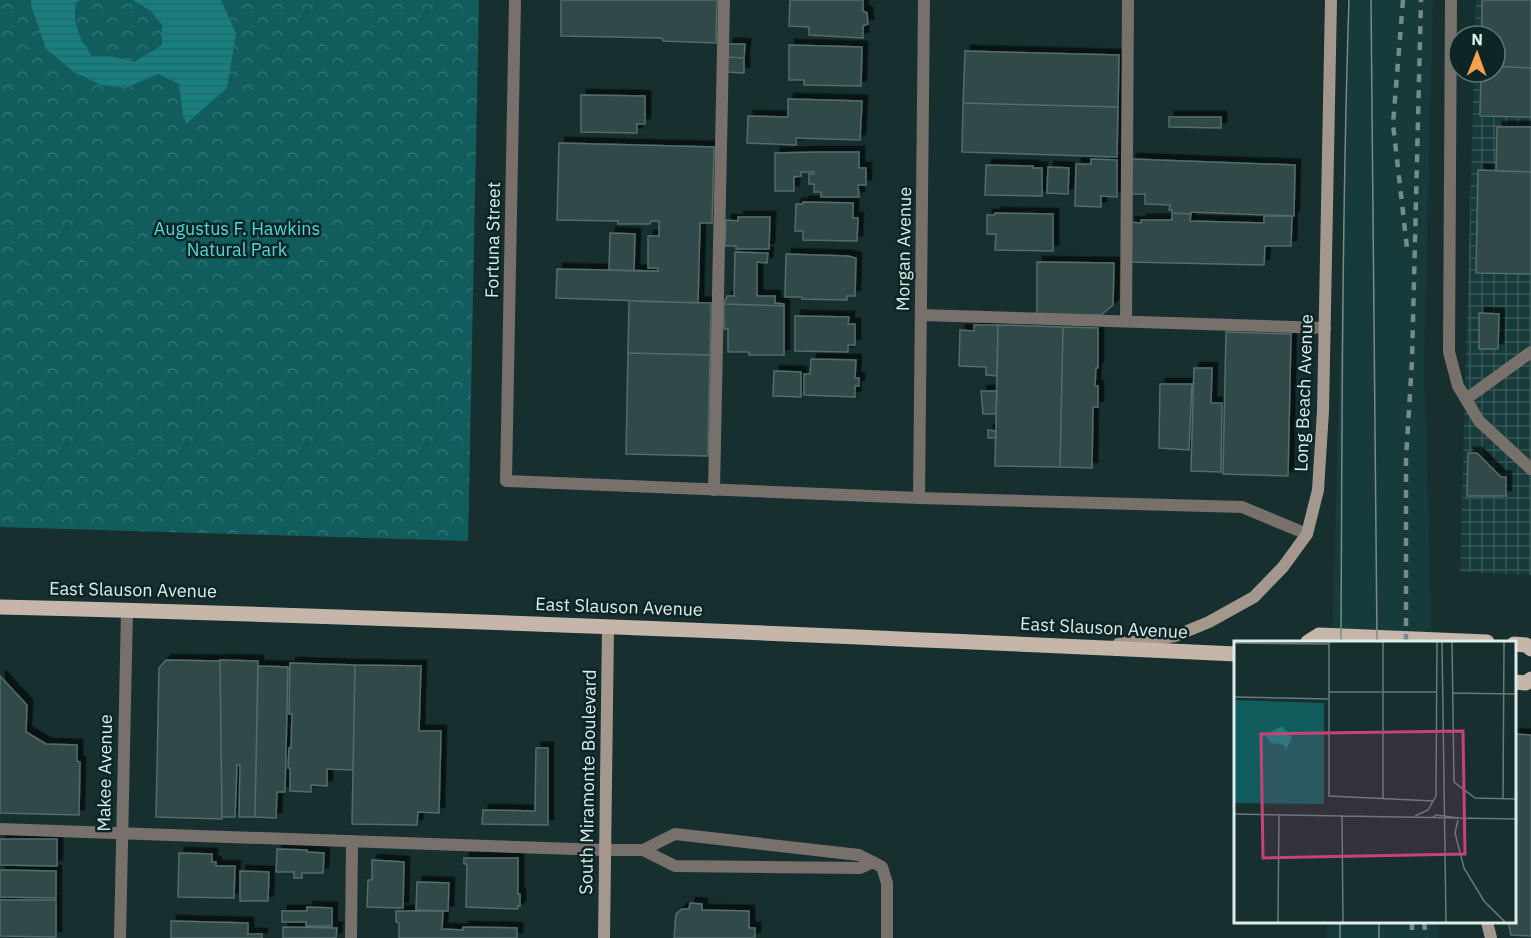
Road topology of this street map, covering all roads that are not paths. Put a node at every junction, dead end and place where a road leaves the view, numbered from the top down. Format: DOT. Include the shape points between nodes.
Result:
graph roads {
  1 [pos="515,0"];
  2 [pos="724,0"];
  3 [pos="924,0"];
  4 [pos="1128,0"];
  5 [pos="1332,0"];
  6 [pos="1451,0"];
  7 [pos="921,315"];
  8 [pos="1126,321"];
  9 [pos="1324,328"];
  10 [pos="1531,352"];
  11 [pos="1466,399"];
  12 [pos="1531,469"];
  13 [pos="714,490"];
  14 [pos="919,498"];
  15 [pos="1307,534"];
  16 [pos="0,607"];
  17 [pos="127,610"];
  18 [pos="608,626"];
  19 [pos="1310,641"];
  20 [pos="1463,641"];
  21 [pos="1516,644"];
  22 [pos="1095,648"];
  23 [pos="1531,649"];
  24 [pos="1234,654"];
  25 [pos="1531,679"];
  26 [pos="1516,682"];
  27 [pos="0,829"];
  28 [pos="122,833"];
  29 [pos="352,841"];
  30 [pos="605,850"];
  31 [pos="643,850"];
  32 [pos="873,862"];
  33 [pos="1487,923"];
  34 [pos="120,938"];
  35 [pos="351,938"];
  36 [pos="604,938"];
  37 [pos="887,938"];
  38 [pos="1491,938"];
  1 -- 13 [label="street, Fortuna Street" via="506,481"];
  2 -- 13 [label="street"];
  3 -- 7 [label="street, Morgan Avenue"];
  4 -- 8 [label="street"];
  5 -- 9 [label="street, Long Beach Avenue"];
  6 -- 11 [label="street" via="1449,352 1458,386"];
  7 -- 8 [label="street"];
  7 -- 14 [label="street, Morgan Avenue"];
  8 -- 9 [label="street"];
  9 -- 15 [label="street, Long Beach Avenue" via="1318,490"];
  10 -- 11 [label="street"];
  11 -- 12 [label="street" via="1479,421"];
  13 -- 14 [label="street"];
  14 -- 15 [label="street" via="1242,507"];
  15 -- 22 [label="street, Long Beach Avenue" via="1254,597 1209,622 1175,636"];
  16 -- 17 [label="main road, East Slauson Avenue"];
  17 -- 18 [label="main road, East Slauson Avenue"];
  17 -- 28 [label="street, Makee Avenue"];
  18 -- 22 [label="main road, East Slauson Avenue"];
  18 -- 30 [label="street, South Miramonte Boulevard"];
  19 -- 20 [label="main road" via="1319,635"];
  21 -- 23 [label="main road"];
  22 -- 24 [label="main road, East Slauson Avenue"];
  25 -- 26 [label="main road"];
  27 -- 28 [label="street"];
  28 -- 29 [label="street"];
  28 -- 34 [label="street, Makee Avenue"];
  29 -- 30 [label="street"];
  29 -- 35 [label="street"];
  30 -- 31 [label="street"];
  30 -- 36 [label="street, South Miramonte Boulevard"];
  31 -- 32 [label="street" via="675,866 860,868"];
  31 -- 32 [label="street" via="675,834 859,855"];
  32 -- 37 [label="street" via="882,867 887,883"];
  33 -- 38 [label="street"];
}
